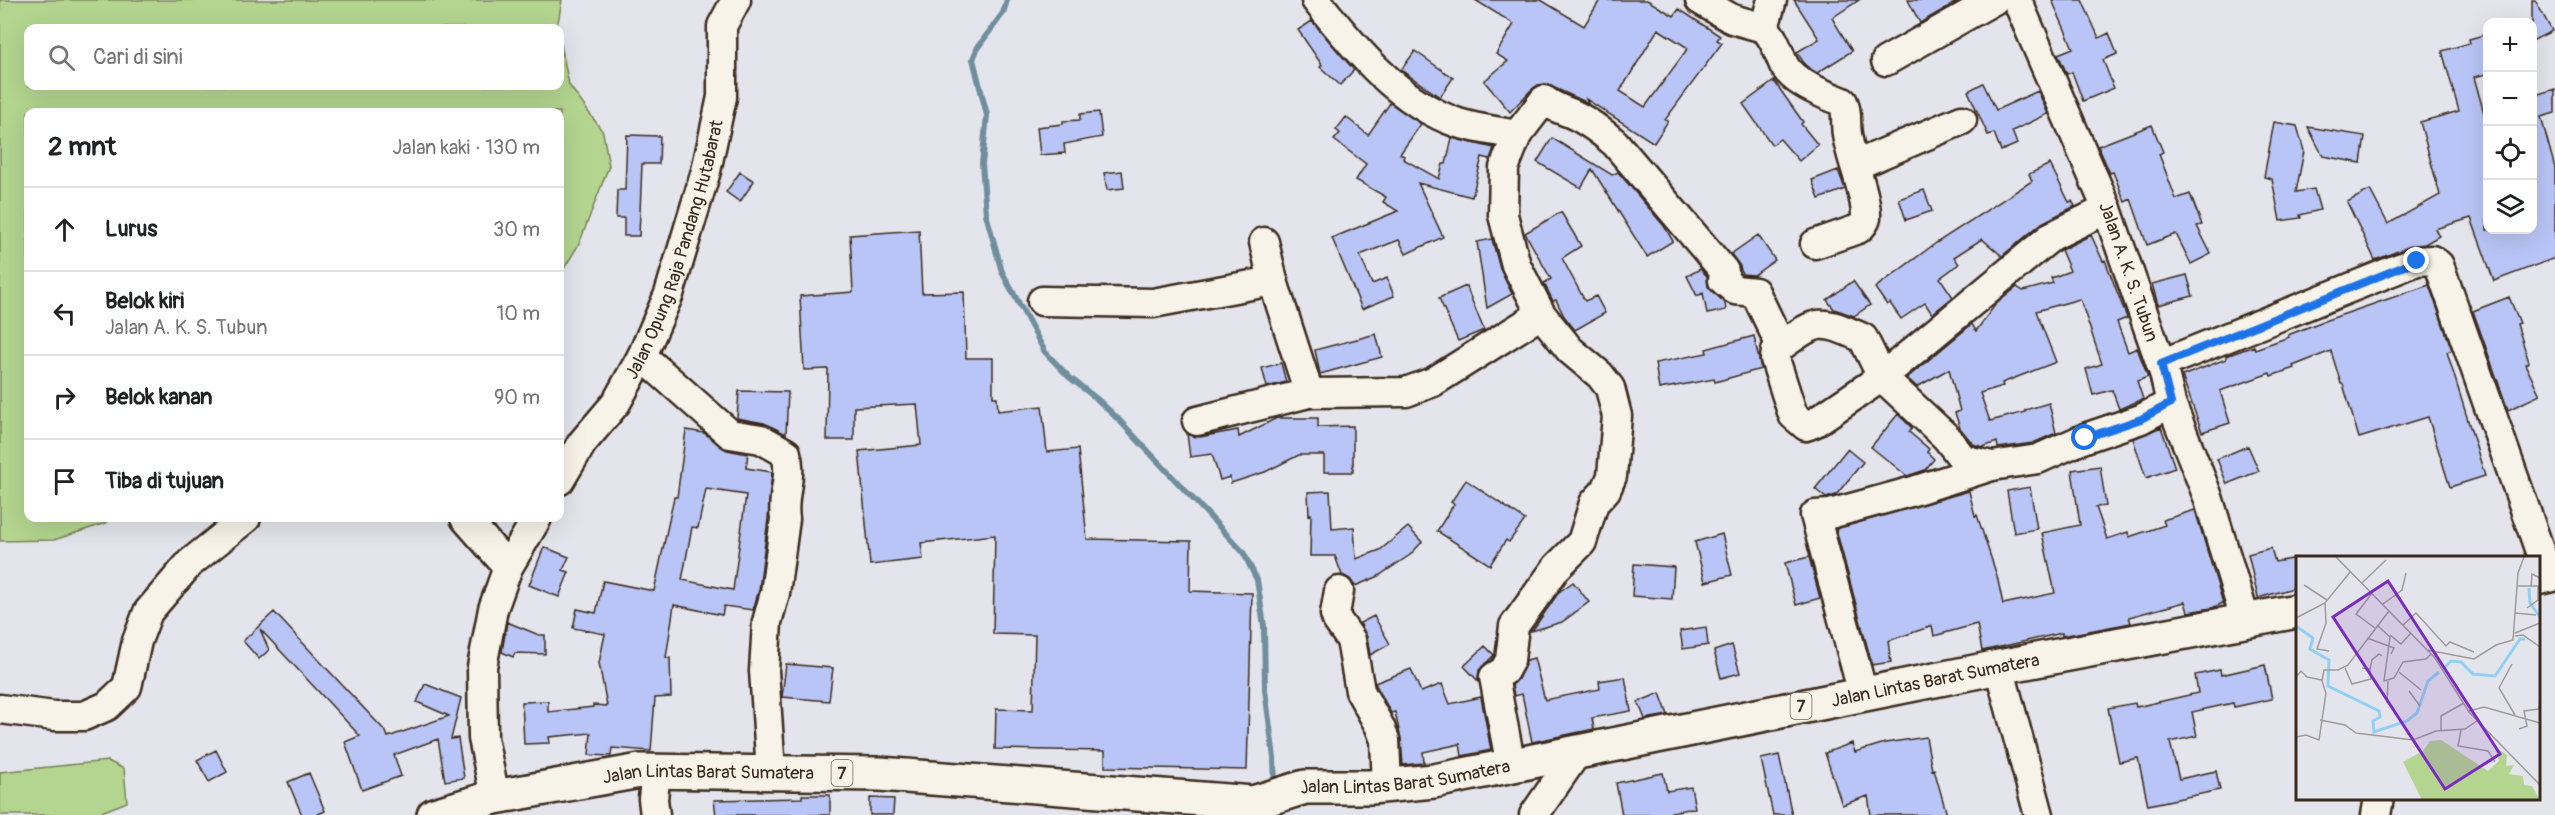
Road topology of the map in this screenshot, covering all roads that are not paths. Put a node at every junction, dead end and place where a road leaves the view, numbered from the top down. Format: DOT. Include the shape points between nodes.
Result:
graph roads {
  1 [pos="736,0"];
  2 [pos="1317,0"];
  3 [pos="1700,0"];
  4 [pos="1772,0"];
  5 [pos="1994,0"];
  6 [pos="2017,0"];
  7 [pos="1764,28"];
  8 [pos="1886,60"];
  9 [pos="1962,120"];
  10 [pos="1517,135"];
  11 [pos="1856,165"];
  12 [pos="2107,209"];
  13 [pos="1264,242"];
  14 [pos="1815,244"];
  15 [pos="1273,281"];
  16 [pos="1042,301"];
  17 [pos="1541,314"];
  18 [pos="1780,346"];
  19 [pos="642,356"];
  20 [pos="2161,364"];
  21 [pos="1882,377"];
  22 [pos="1308,393"];
  23 [pos="2171,403"];
  24 [pos="1197,421"];
  25 [pos="1992,466"];
  26 [pos="564,473"];
  27 [pos="241,522"];
  28 [pos="469,522"];
  29 [pos="535,522"];
  30 [pos="508,567"];
  31 [pos="2548,576"];
  32 [pos="1339,591"];
  33 [pos="2296,611"];
  34 [pos="2245,620"];
  35 [pos="1999,667"];
  36 [pos="1863,694"];
  37 [pos="0,709"];
  38 [pos="1578,751"];
  39 [pos="1511,766"];
  40 [pos="656,771"];
  41 [pos="771,771"];
  42 [pos="1387,786"];
  43 [pos="495,797"];
  44 [pos="2379,800"];
  45 [pos="434,815"];
  46 [pos="655,815"];
  47 [pos="1534,815"];
  48 [pos="2039,815"];
  49 [pos="2376,815"];
  1 -- 19 [label="street, Jalan Opung Raja Pandang Hutabarat" via="722,26 722,97 706,171 669,294"];
  2 -- 10 [label="street" via="1355,50 1422,107 1459,124"];
  3 -- 7 [label="street" via="1732,19"];
  4 -- 7 [label="street"];
  5 -- 8 [label="street"];
  6 -- 12 [label="street, Jalan A. K. S. Tubun"];
  7 -- 11 [label="street" via="1771,34 1785,68 1812,90 1843,102"];
  9 -- 11 [label="street"];
  10 -- 17 [label="street" via="1504,168 1503,216 1516,265"];
  10 -- 18 [label="street" via="1544,100 1603,132 1724,271 1723,280 1735,290 1755,292"];
  11 -- 14 [label="street" via="1865,222 1858,229"];
  12 -- 20 [label="street, Jalan A. K. S. Tubun"];
  12 -- 21 [label="street" via="2052,236"];
  13 -- 15 [label="street"];
  15 -- 16 [label="street" via="1153,303"];
  15 -- 22 [label="street"];
  17 -- 22 [label="street" via="1420,388 1406,392"];
  17 -- 39 [label="street" via="1570,350 1610,388 1617,416 1612,476 1594,503 1582,542 1557,567 1514,626 1510,660 1504,671 1494,677"];
  18 -- 21 [label="street" via="1807,327 1830,324 1863,338"];
  18 -- 21 [label="street" via="1775,359 1793,415 1806,426"];
  19 -- 26 [label="street, Jalan Opung Raja Pandang Hutabarat" via="616,403 582,443"];
  19 -- 41 [label="street" via="730,434 761,439 786,453 790,468 784,519 775,593 766,622 764,671"];
  20 -- 23 [label="street, Jalan A. K. S. Tubun"];
  20 -- 31 [label="street" via="2417,261 2432,260 2439,265"];
  21 -- 25 [label="street" via="1947,437 1963,459"];
  22 -- 24 [label="street"];
  23 -- 25 [label="street" via="2141,419 2038,459"];
  23 -- 34 [label="street, Jalan A. K. S. Tubun" via="2208,497"];
  25 -- 36 [label="street" via="1910,492 1815,515"];
  27 -- 37 [label="street" via="190,563 148,612 136,641 127,687 107,706 84,716"];
  28 -- 30 [label="street"];
  29 -- 30 [label="street"];
  30 -- 43 [label="street" via="493,609 482,667 483,738"];
  32 -- 42 [label="street" via="1335,614 1351,640 1360,691 1385,740"];
  33 -- 34 [label="highway, Jalan Lintas Barat Sumatera / 7"];
  34 -- 35 [label="highway, Jalan Lintas Barat Sumatera / 7"];
  35 -- 36 [label="highway, Jalan Lintas Barat Sumatera / 7"];
  35 -- 48 [label="street"];
  36 -- 38 [label="highway, Jalan Lintas Barat Sumatera / 7"];
  38 -- 39 [label="highway, Jalan Lintas Barat Sumatera / 7"];
  38 -- 47 [label="street"];
  39 -- 42 [label="highway, Jalan Lintas Barat Sumatera / 7"];
  40 -- 41 [label="highway, Jalan Lintas Barat Sumatera / 7"];
  40 -- 43 [label="highway, Jalan Lintas Barat Sumatera / 7"];
  40 -- 46 [label="street"];
  41 -- 42 [label="highway, Jalan Lintas Barat Sumatera / 7" via="880,774 1253,803 1305,787"];
  43 -- 45 [label="highway, Jalan Lintas Barat Sumatera / 7"];
  44 -- 49 [label="street"];
}
